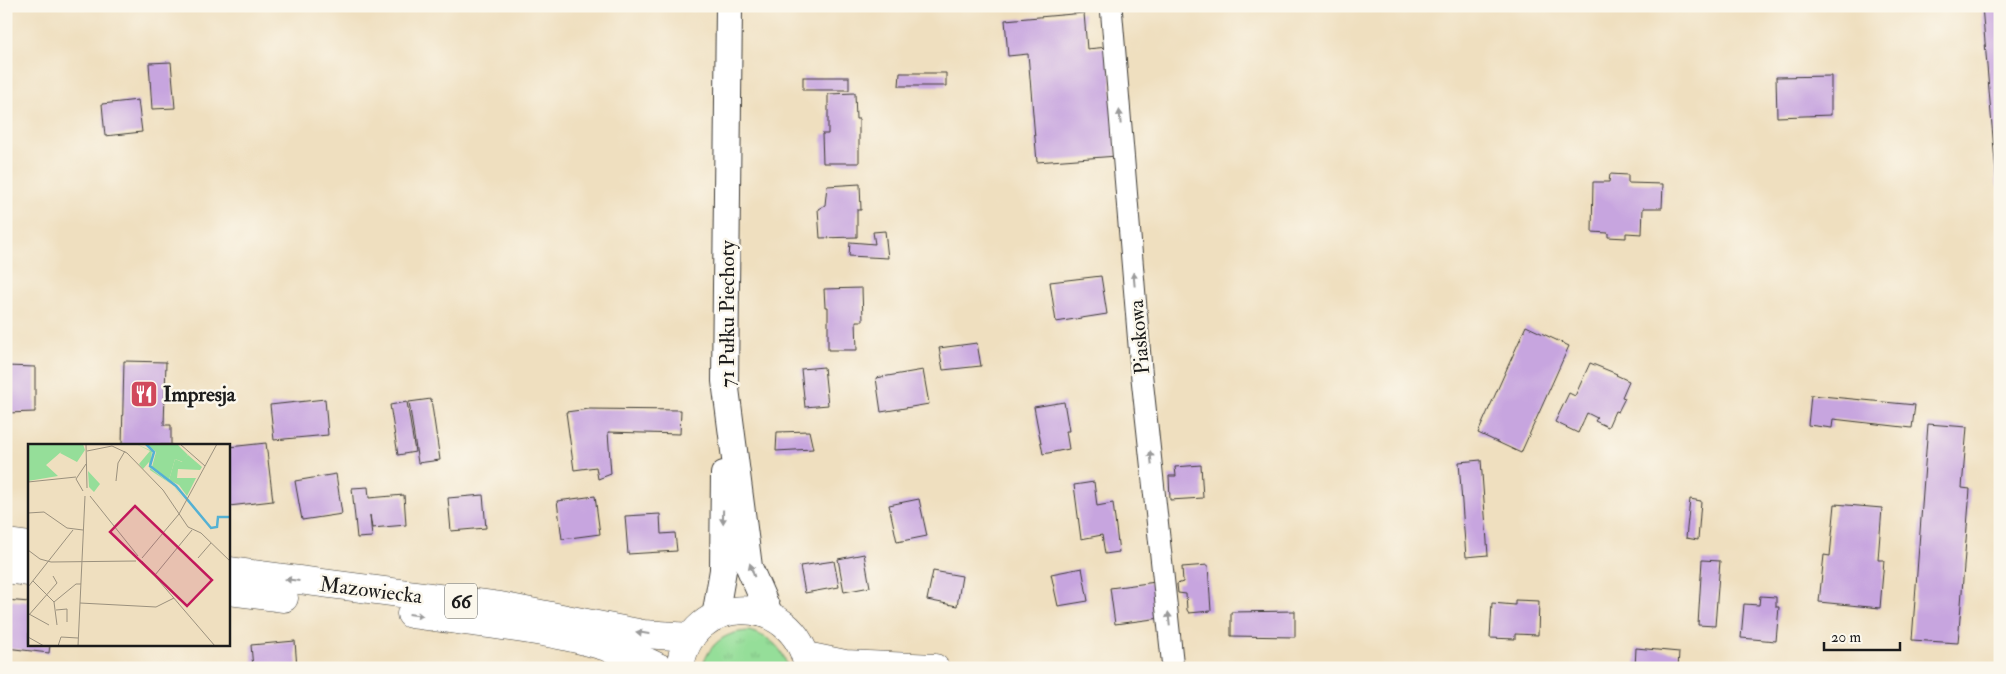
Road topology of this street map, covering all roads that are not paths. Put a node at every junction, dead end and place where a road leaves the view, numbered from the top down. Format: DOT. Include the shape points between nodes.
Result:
graph roads {
  1 [pos="729,6"];
  2 [pos="1111,6"];
  3 [pos="726,381"];
  4 [pos="6,544"];
  5 [pos="28,546"];
  6 [pos="6,569"];
  7 [pos="230,571"];
  8 [pos="28,572"];
  9 [pos="230,591"];
  10 [pos="770,615"];
  11 [pos="715,617"];
  12 [pos="691,637"];
  13 [pos="807,662"];
  14 [pos="660,668"];
  15 [pos="680,668"];
  16 [pos="935,668"];
  17 [pos="1173,668"];
  1 -- 3 [label="street, 71 Pułku Piechoty"];
  17 -- 2 [label="street, Piaskowa, one-way" via="1141,368"];
  10 -- 3 [label="street, 71 Pułku Piechoty, one-way" via="749,567"];
  3 -- 11 [label="street, one-way" via="722,570"];
  4 -- 5 [label="main road"];
  6 -- 8 [label="main road"];
  12 -- 7 [label="main road, Mazowiecka / 66, one-way" via="643,634 500,606"];
  9 -- 14 [label="main road, Mazowiecka / 66, one-way" via="546,633 638,656"];
  10 -- 11 [label="main road" via="742,610"];
  10 -- 13 [label="main road" via="786,625 798,639"];
  11 -- 12 [label="main road"];
  12 -- 15 [label="main road"];
  13 -- 16 [label="main road"];
}
